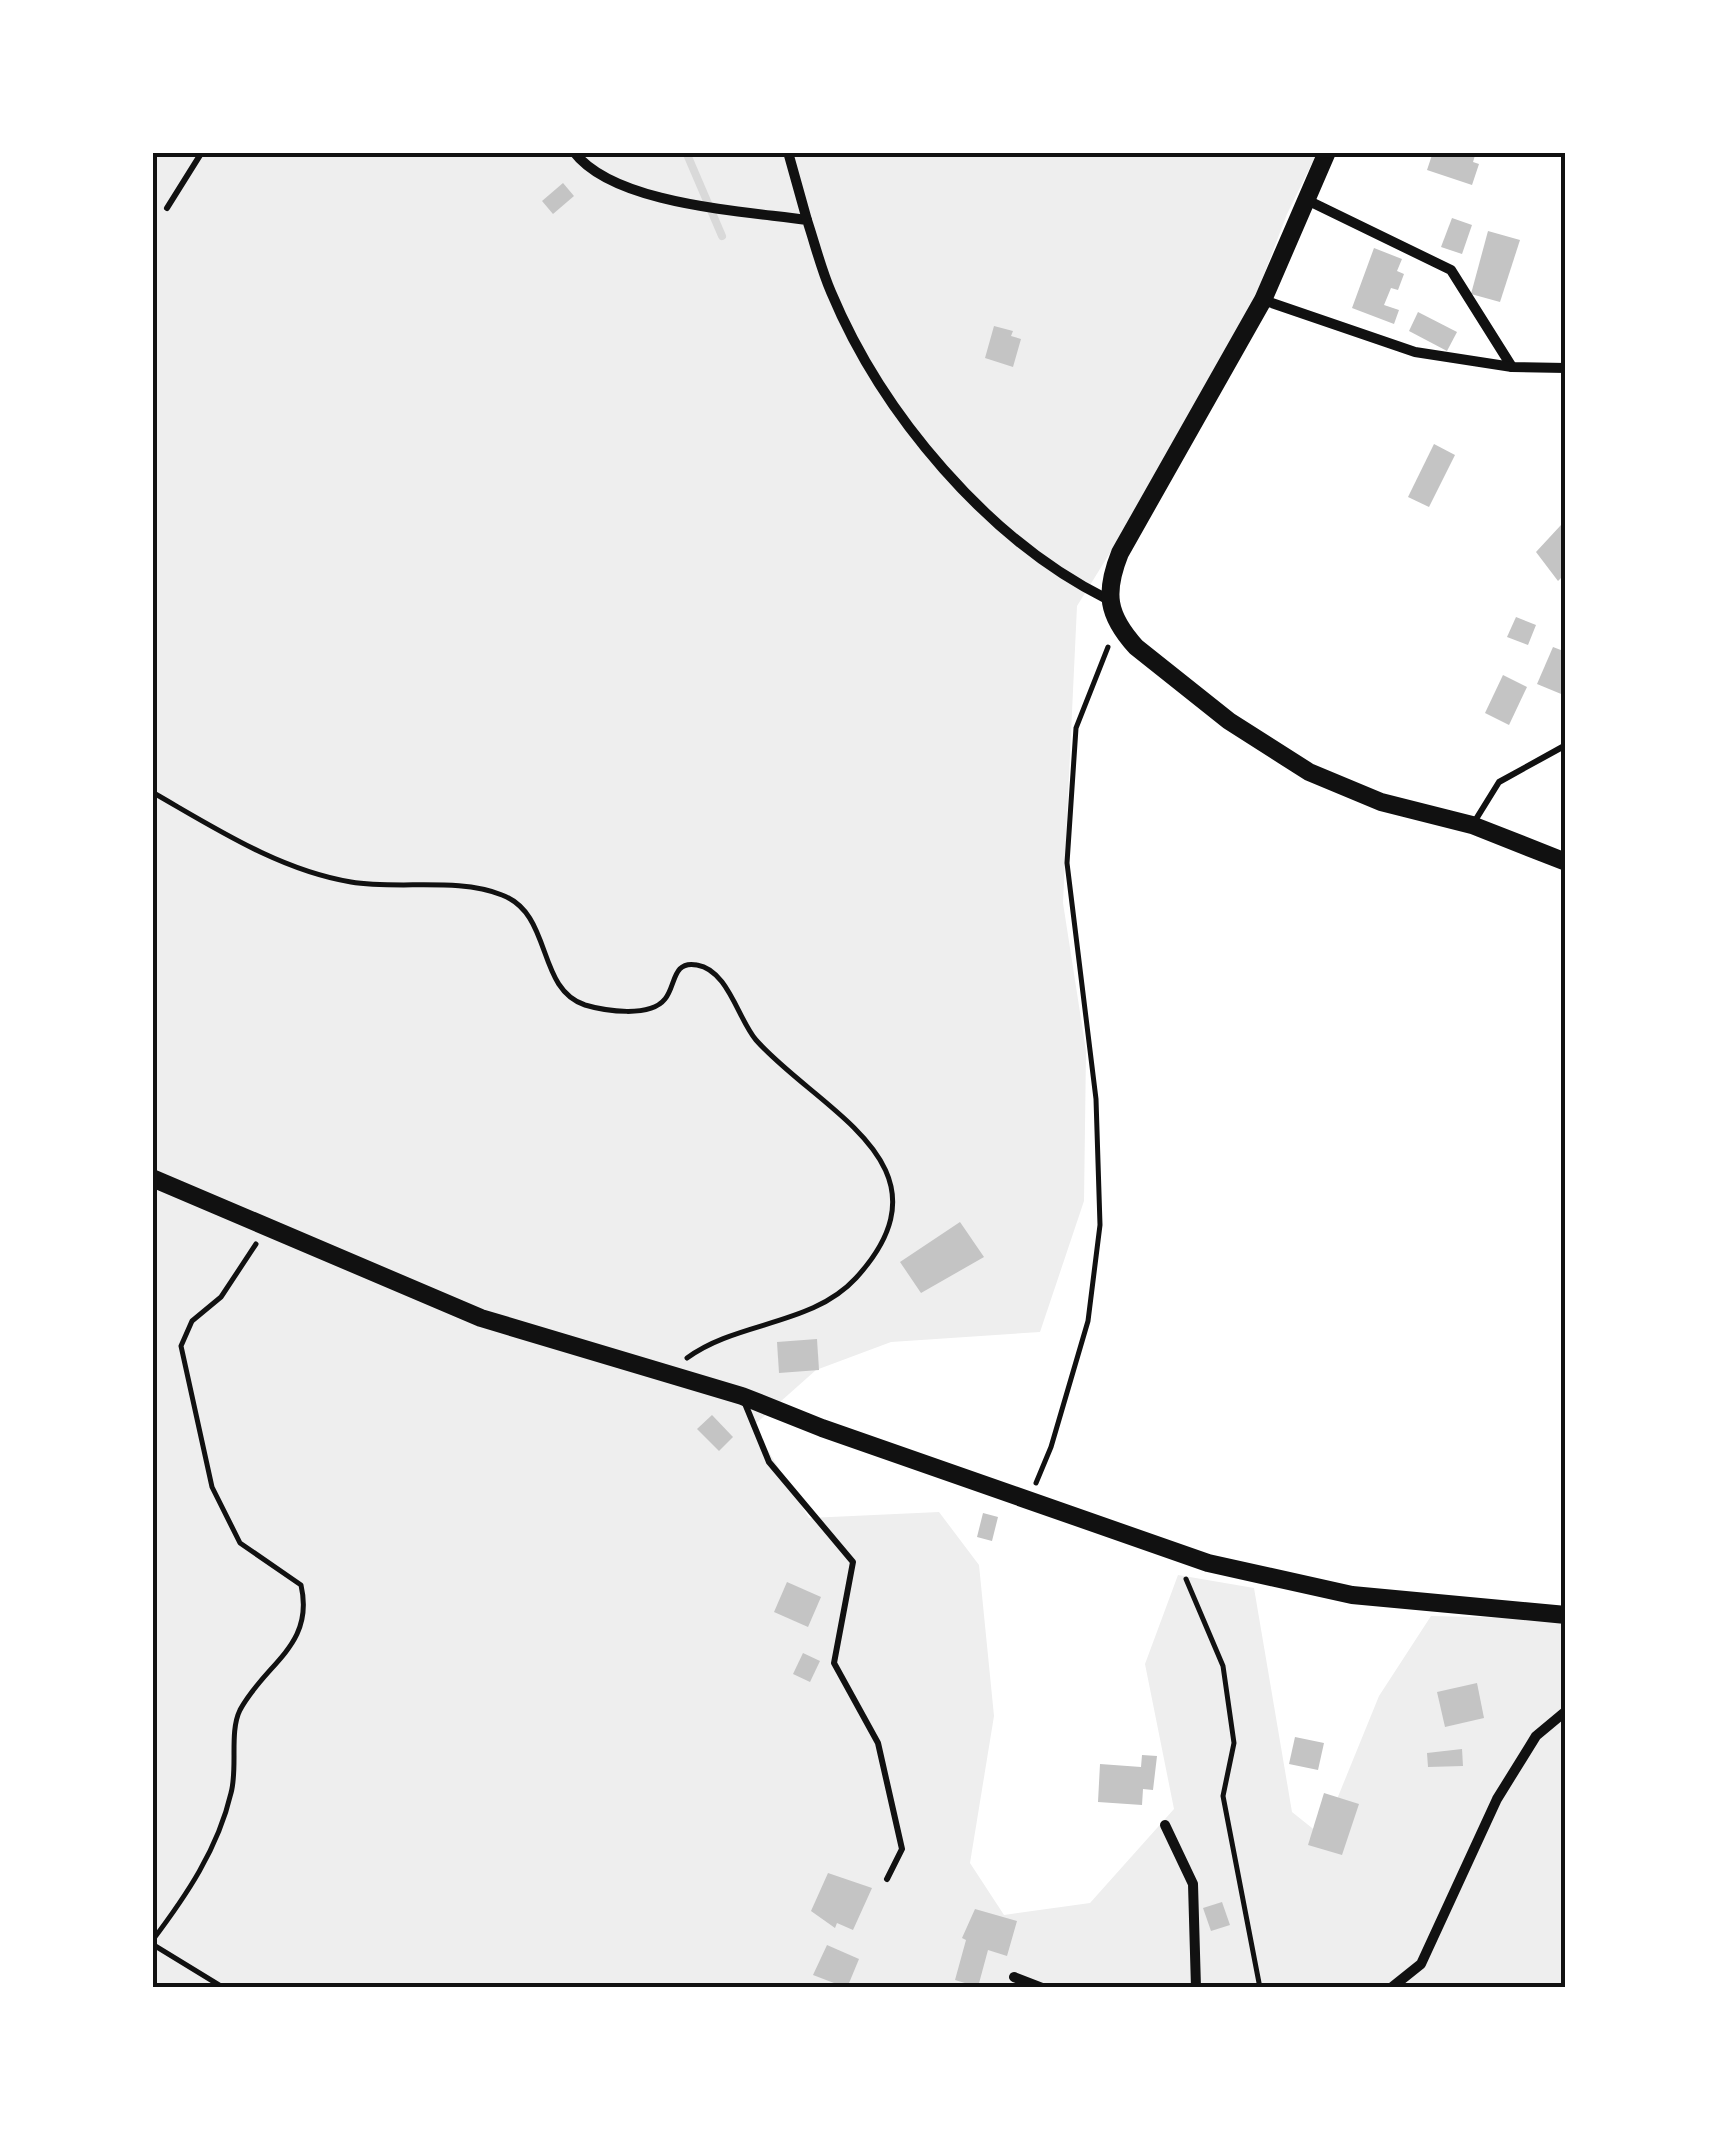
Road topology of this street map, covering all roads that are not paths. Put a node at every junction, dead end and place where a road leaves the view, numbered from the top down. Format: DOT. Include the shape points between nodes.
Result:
graph roads {
  1 [pos="202,152"];
  2 [pos="574,152"];
  3 [pos="788,152"];
  4 [pos="1327,152"];
  5 [pos="1308,201"];
  6 [pos="167,208"];
  7 [pos="807,220"];
  8 [pos="1263,300"];
  9 [pos="1512,367"];
  10 [pos="1566,368"];
  11 [pos="1107,600"];
  12 [pos="1566,745"];
  13 [pos="1472,826"];
  14 [pos="1566,862"];
  15 [pos="152,1178"];
  16 [pos="742,1396"];
  17 [pos="1566,1615"];
  18 [pos="1566,1711"];
  19 [pos="1166,1825"];
  20 [pos="886,1879"];
  21 [pos="1014,1977"];
  22 [pos="1042,1988"];
  23 [pos="1196,1988"];
  24 [pos="1391,1988"];
  1 -- 6 [label="lane"];
  2 -- 7 [label="street" via="624,187"];
  3 -- 7 [label="street"];
  4 -- 5 [label="main road"];
  5 -- 8 [label="main road"];
  5 -- 9 [label="street" via="1451,270"];
  7 -- 11 [label="street" via="832,293 878,379 922,442 992,518 1075,584"];
  8 -- 9 [label="street" via="1415,352"];
  8 -- 11 [label="main road" via="1120,554"];
  9 -- 10 [label="street"];
  11 -- 13 [label="main road" via="1116,625 1179,684 1293,764 1381,802"];
  12 -- 13 [label="lane" via="1499,782"];
  13 -- 14 [label="main road"];
  15 -- 16 [label="main road" via="482,1318"];
  16 -- 17 [label="main road" via="1176,1552 1290,1585"];
  16 -- 20 [label="lane" via="769,1462 853,1562 834,1663 878,1743 902,1849"];
  18 -- 24 [label="street" via="1536,1736 1497,1799 1421,1964"];
  19 -- 23 [label="street" via="1194,1884"];
  21 -- 22 [label="street"];
}
